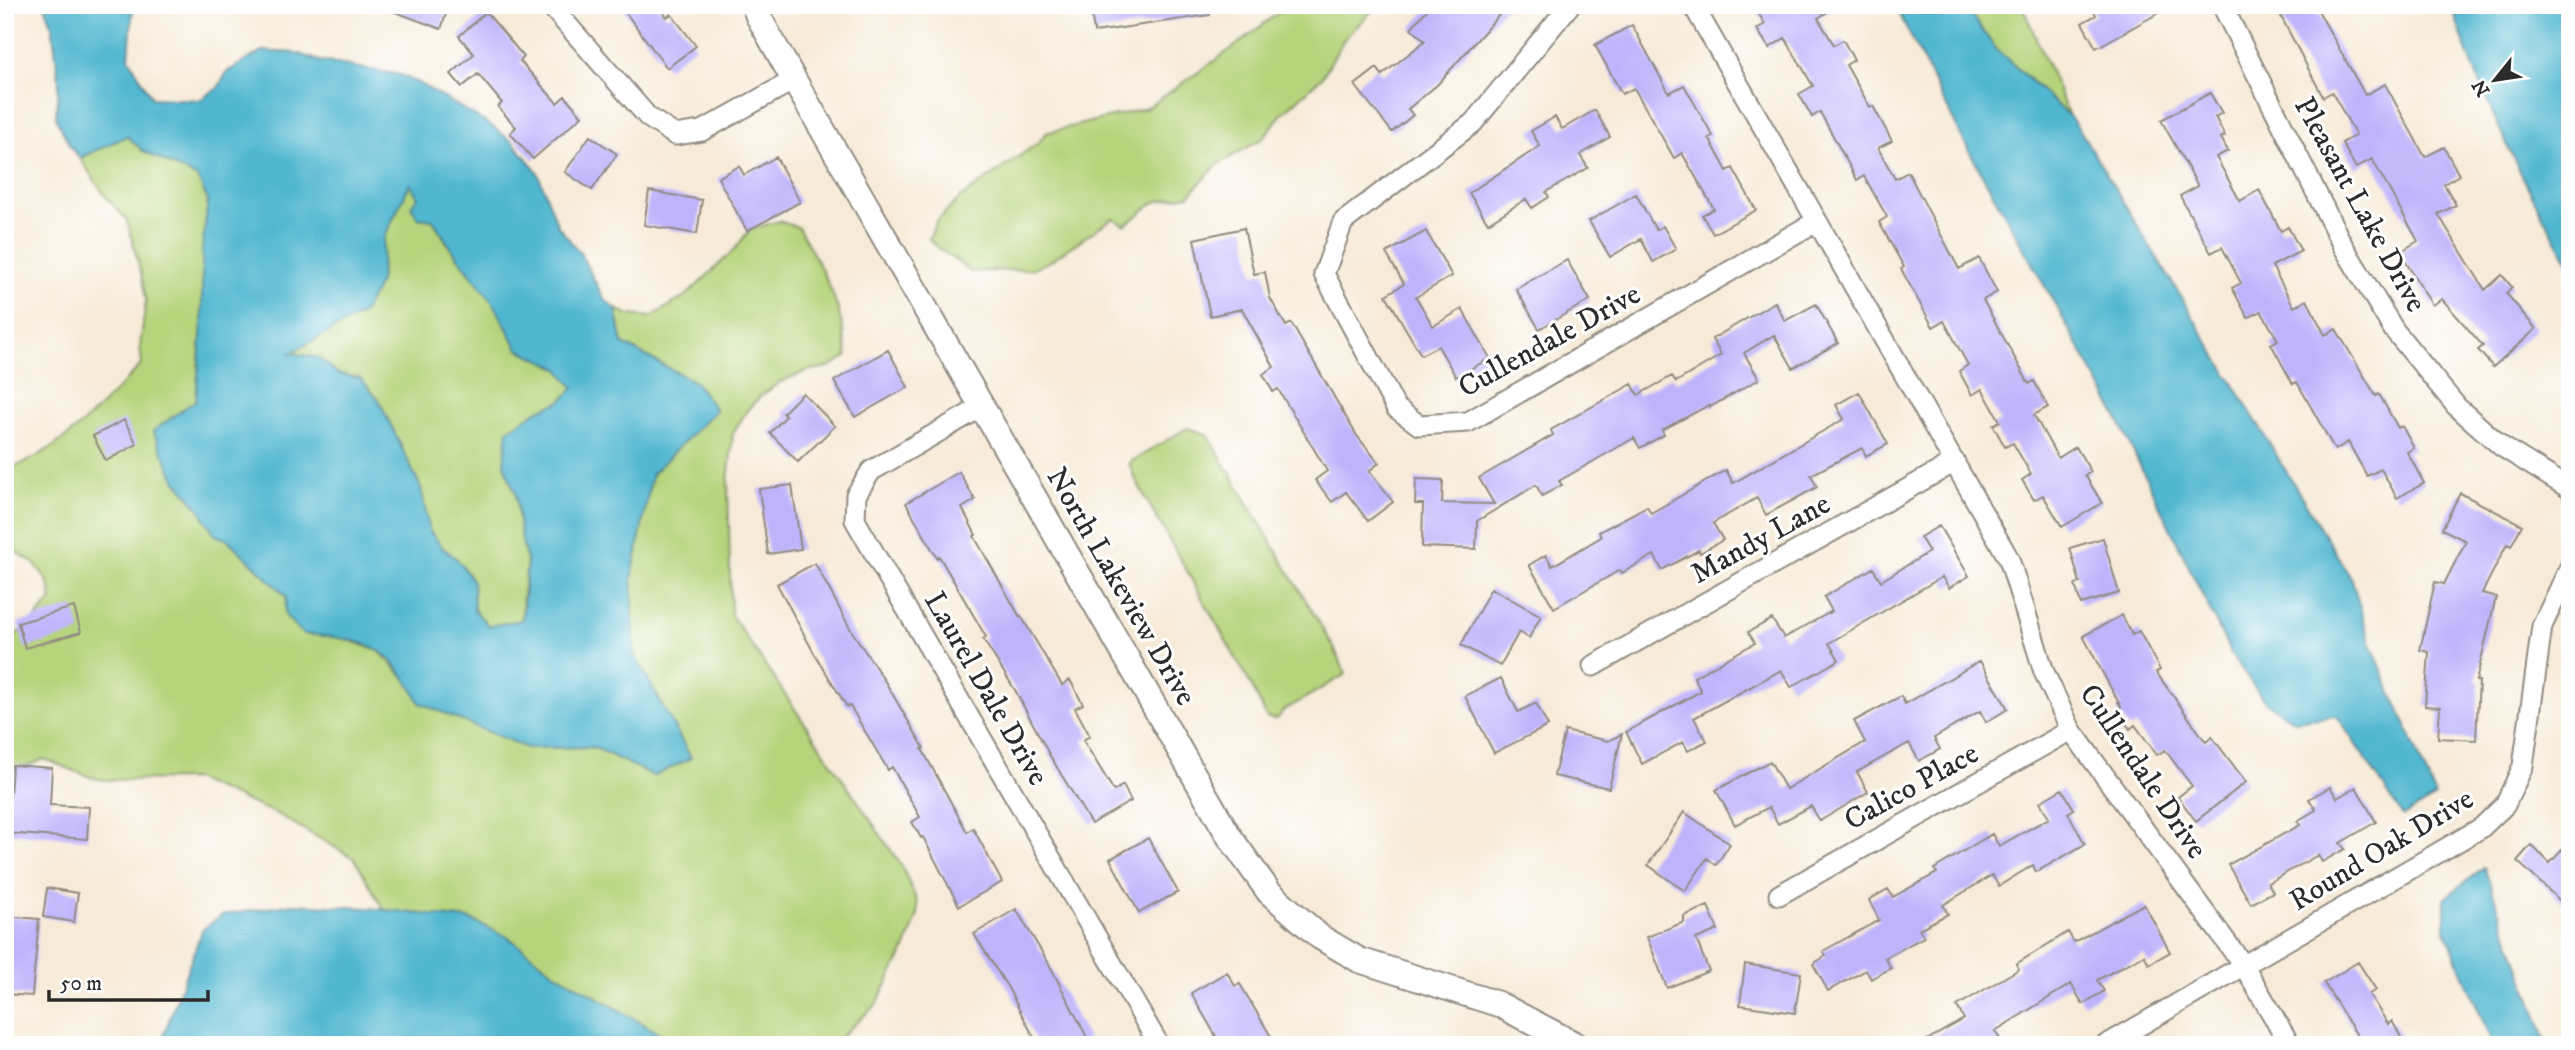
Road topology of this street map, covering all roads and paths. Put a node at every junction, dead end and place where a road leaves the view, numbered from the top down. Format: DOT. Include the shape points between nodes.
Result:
graph roads {
  1 [pos="551,5"];
  2 [pos="754,5"];
  3 [pos="1570,5"];
  4 [pos="1693,5"];
  5 [pos="2222,5"];
  6 [pos="794,80"];
  7 [pos="1817,221"];
  8 [pos="983,406"];
  9 [pos="1955,462"];
  10 [pos="2570,489"];
  11 [pos="2570,567"];
  12 [pos="1594,666"];
  13 [pos="2071,730"];
  14 [pos="1779,895"];
  15 [pos="2244,966"];
  16 [pos="1159,1045"];
  17 [pos="1576,1045"];
  18 [pos="2106,1045"];
  19 [pos="2290,1045"];
  1 -- 6 [label="street" via="648,117 675,135 702,131"];
  2 -- 6 [label="street, North Lakeview Drive"];
  3 -- 7 [label="street, Cullendale Drive" via="1473,123 1343,222 1324,274 1396,408 1419,425 1468,422"];
  4 -- 7 [label="street, Cullendale Drive"];
  5 -- 10 [label="street, Pleasant Lake Drive" via="2343,246 2394,330 2457,407 2501,446"];
  6 -- 8 [label="street, North Lakeview Drive"];
  7 -- 9 [label="street, Cullendale Drive"];
  8 -- 16 [label="street, Laurel Dale Drive" via="872,471 856,495 855,520"];
  8 -- 17 [label="street, North Lakeview Drive" via="1229,836 1269,892 1320,937 1359,960 1498,1004"];
  9 -- 12 [label="street, Mandy Lane"];
  9 -- 13 [label="street, Cullendale Drive" via="2009,559 2044,672"];
  11 -- 15 [label="street, Round Oak Drive" via="2542,626 2523,766 2505,806 2481,828"];
  13 -- 14 [label="street, Calico Place"];
  13 -- 15 [label="street, Cullendale Drive"];
  15 -- 18 [label="street, Round Oak Drive"];
  15 -- 19 [label="street, Cullendale Drive"];
}
